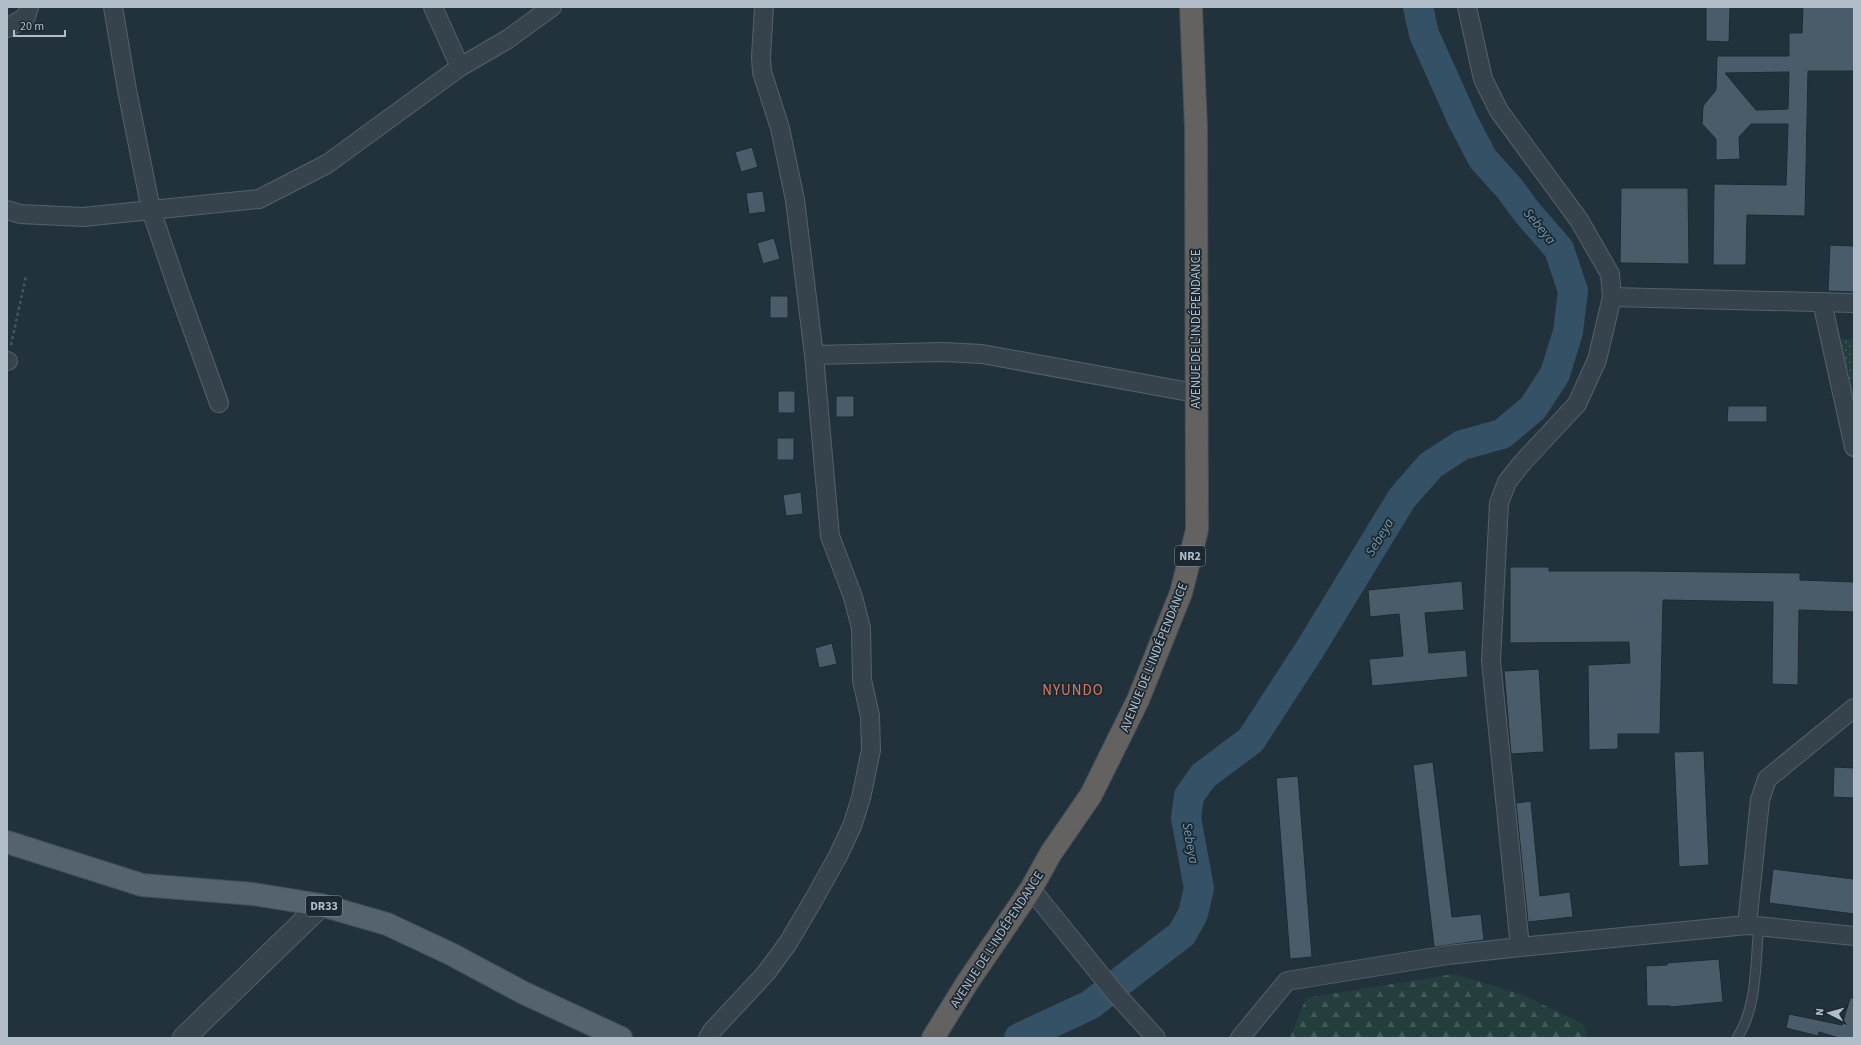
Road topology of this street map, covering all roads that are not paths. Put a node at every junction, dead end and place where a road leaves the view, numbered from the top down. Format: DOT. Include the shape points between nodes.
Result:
graph roads {
  1 [pos="29,7"];
  2 [pos="114,7"];
  3 [pos="433,7"];
  4 [pos="552,7"];
  5 [pos="764,7"];
  6 [pos="1191,7"];
  7 [pos="1467,7"];
  8 [pos="7,28"];
  9 [pos="460,67"];
  10 [pos="7,210"];
  11 [pos="151,210"];
  12 [pos="1612,297"];
  13 [pos="1822,302"];
  14 [pos="1854,303"];
  15 [pos="814,355"];
  16 [pos="1195,393"];
  17 [pos="219,403"];
  18 [pos="1854,447"];
  19 [pos="1854,708"];
  20 [pos="7,842"];
  21 [pos="1031,888"];
  22 [pos="321,905"];
  23 [pos="1753,925"];
  24 [pos="1854,936"];
  25 [pos="1520,947"];
  26 [pos="1157,1037"];
  27 [pos="184,1038"];
  28 [pos="621,1038"];
  29 [pos="708,1038"];
  30 [pos="933,1038"];
  31 [pos="1240,1038"];
  32 [pos="1737,1038"];
  1 -- 8 [label="street" via="26,17"];
  2 -- 11 [label="street" via="126,90"];
  3 -- 9 [label="street"];
  4 -- 9 [label="street" via="508,39"];
  5 -- 15 [label="street" via="762,72 780,128 795,200"];
  6 -- 16 [label="highway, AVENUE DE L'INDÉPENDANCE / NR2" via="1196,128"];
  7 -- 12 [label="street" via="1483,79 1499,112 1580,220 1610,274"];
  9 -- 11 [label="street" via="327,164 259,199"];
  10 -- 11 [label="street" via="20,214 83,217"];
  11 -- 17 [label="street"];
  12 -- 13 [label="street"];
  12 -- 25 [label="street" via="1597,360 1576,404 1522,462 1507,482 1499,503 1491,661"];
  13 -- 14 [label="street"];
  13 -- 18 [label="street"];
  15 -- 16 [label="street" via="943,352 982,354"];
  15 -- 29 [label="street" via="830,536 853,597 861,628 862,680 870,716 871,750 861,798 838,856 788,943 766,973"];
  16 -- 21 [label="highway, AVENUE DE L'INDÉPENDANCE / NR2" via="1196,530 1181,593 1138,700 1091,795 1051,853"];
  19 -- 23 [label="street" via="1767,779 1760,800"];
  20 -- 22 [label="main road, DR33" via="142,885 253,894"];
  21 -- 26 [label="street" via="1116,994"];
  21 -- 30 [label="highway, AVENUE DE L'INDÉPENDANCE / NR2"];
  22 -- 27 [label="street"];
  22 -- 28 [label="main road, DR33" via="387,924"];
  23 -- 24 [label="street"];
  23 -- 25 [label="street"];
  23 -- 32 [label="lane" via="1755,974 1750,1006"];
  25 -- 31 [label="street" via="1448,955 1287,981"];
}
